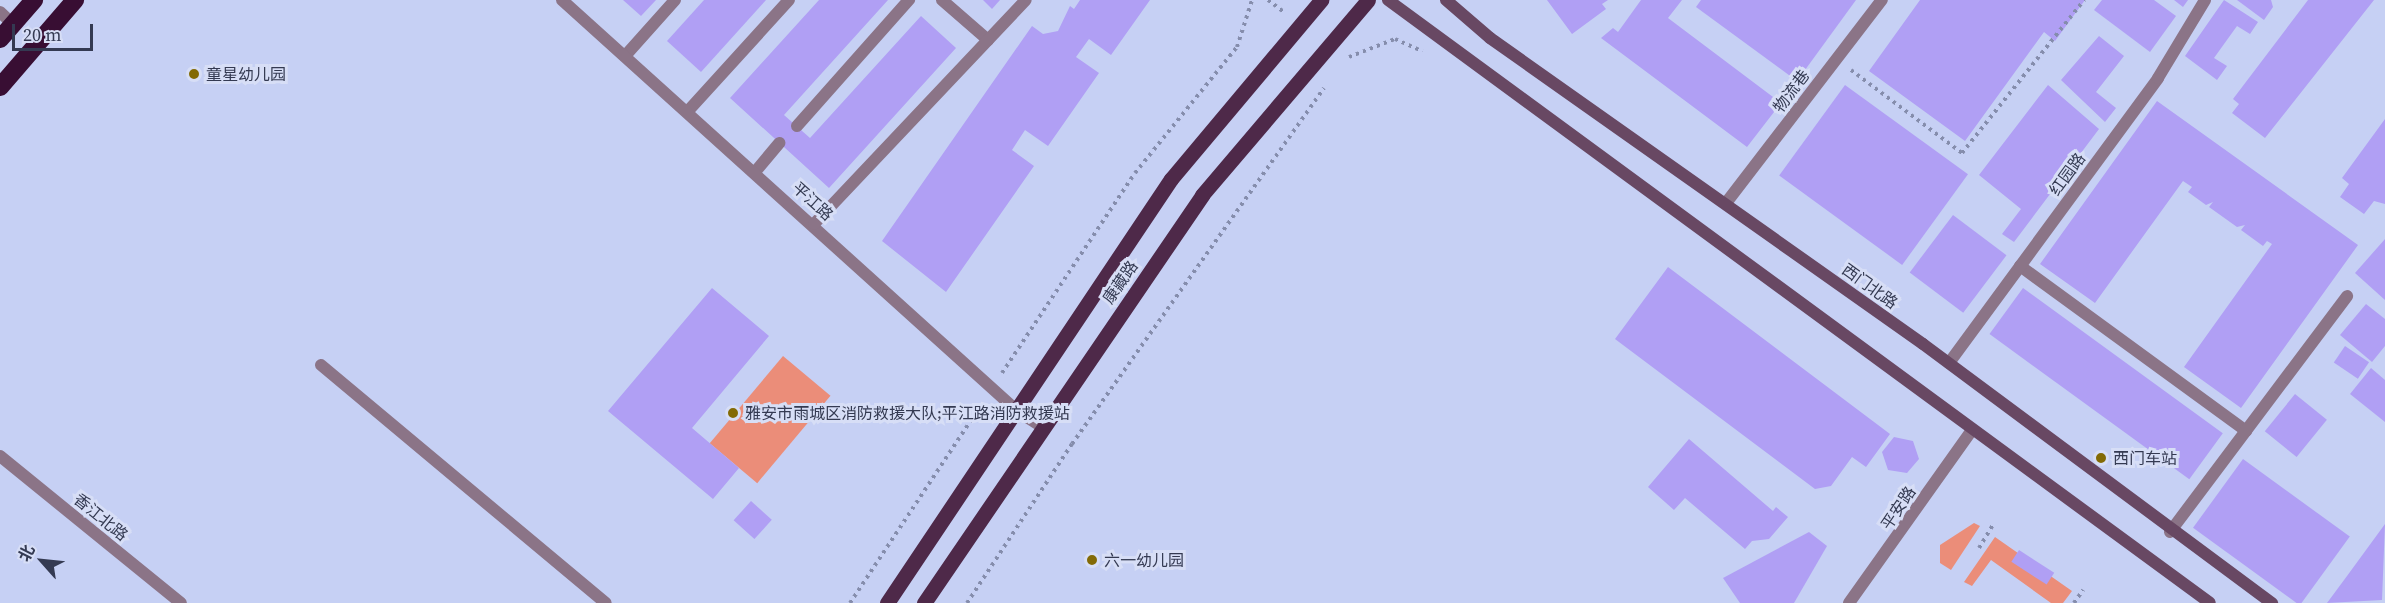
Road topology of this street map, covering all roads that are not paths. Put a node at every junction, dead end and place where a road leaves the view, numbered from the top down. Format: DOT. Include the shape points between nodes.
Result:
graph roads {
  1 [pos="34,0"];
  2 [pos="75,0"];
  3 [pos="562,0"];
  4 [pos="675,0"];
  5 [pos="789,0"];
  6 [pos="909,0"];
  7 [pos="942,0"];
  8 [pos="1026,0"];
  9 [pos="1322,0"];
  10 [pos="1368,0"];
  11 [pos="1388,0"];
  12 [pos="1446,0"];
  13 [pos="1882,0"];
  14 [pos="2205,0"];
  15 [pos="7,18"];
  16 [pos="0,39"];
  17 [pos="988,40"];
  18 [pos="625,56"];
  19 [pos="0,87"];
  20 [pos="688,111"];
  21 [pos="797,126"];
  22 [pos="780,143"];
  23 [pos="755,172"];
  24 [pos="1726,203"];
  25 [pos="814,224"];
  26 [pos="2020,266"];
  27 [pos="2347,296"];
  28 [pos="1949,363"];
  29 [pos="321,365"];
  30 [pos="1016,410"];
  31 [pos="1041,426"];
  32 [pos="1972,430"];
  33 [pos="2246,431"];
  34 [pos="0,456"];
  35 [pos="2170,532"];
  36 [pos="181,603"];
  37 [pos="606,603"];
  38 [pos="887,603"];
  39 [pos="924,603"];
  40 [pos="1849,603"];
  41 [pos="2210,603"];
  42 [pos="2272,603"];
  1 -- 15 [label="highway"];
  2 -- 19 [label="highway"];
  3 -- 18 [label="street, 平江路"];
  4 -- 18 [label="street"];
  5 -- 20 [label="street"];
  6 -- 21 [label="street"];
  7 -- 17 [label="street"];
  8 -- 17 [label="street"];
  9 -- 30 [label="main road, 康藏路" via="1172,179"];
  10 -- 31 [label="main road, 康藏路" via="1202,195"];
  11 -- 32 [label="main road"];
  12 -- 24 [label="main road, 西门北路" via="1490,38"];
  13 -- 24 [label="street, 物流巷"];
  14 -- 26 [label="street, 红园路" via="2158,78"];
  15 -- 16 [label="highway"];
  17 -- 25 [label="street"];
  18 -- 20 [label="street, 平江路"];
  20 -- 23 [label="street, 平江路"];
  22 -- 23 [label="street"];
  23 -- 25 [label="street, 平江路"];
  24 -- 28 [label="main road, 西门北路"];
  25 -- 30 [label="street, 平江路"];
  26 -- 28 [label="street, 红园路"];
  26 -- 33 [label="street"];
  27 -- 33 [label="street"];
  28 -- 35 [label="main road, 西门北路"];
  29 -- 37 [label="street"];
  30 -- 31 [label="street, 平江路"];
  30 -- 38 [label="main road, 康藏路"];
  31 -- 39 [label="main road, 康藏路"];
  32 -- 40 [label="street, 平安路"];
  32 -- 41 [label="main road"];
  33 -- 35 [label="street"];
  34 -- 36 [label="street, 香江北路"];
  35 -- 42 [label="main road, 西门北路"];
}
